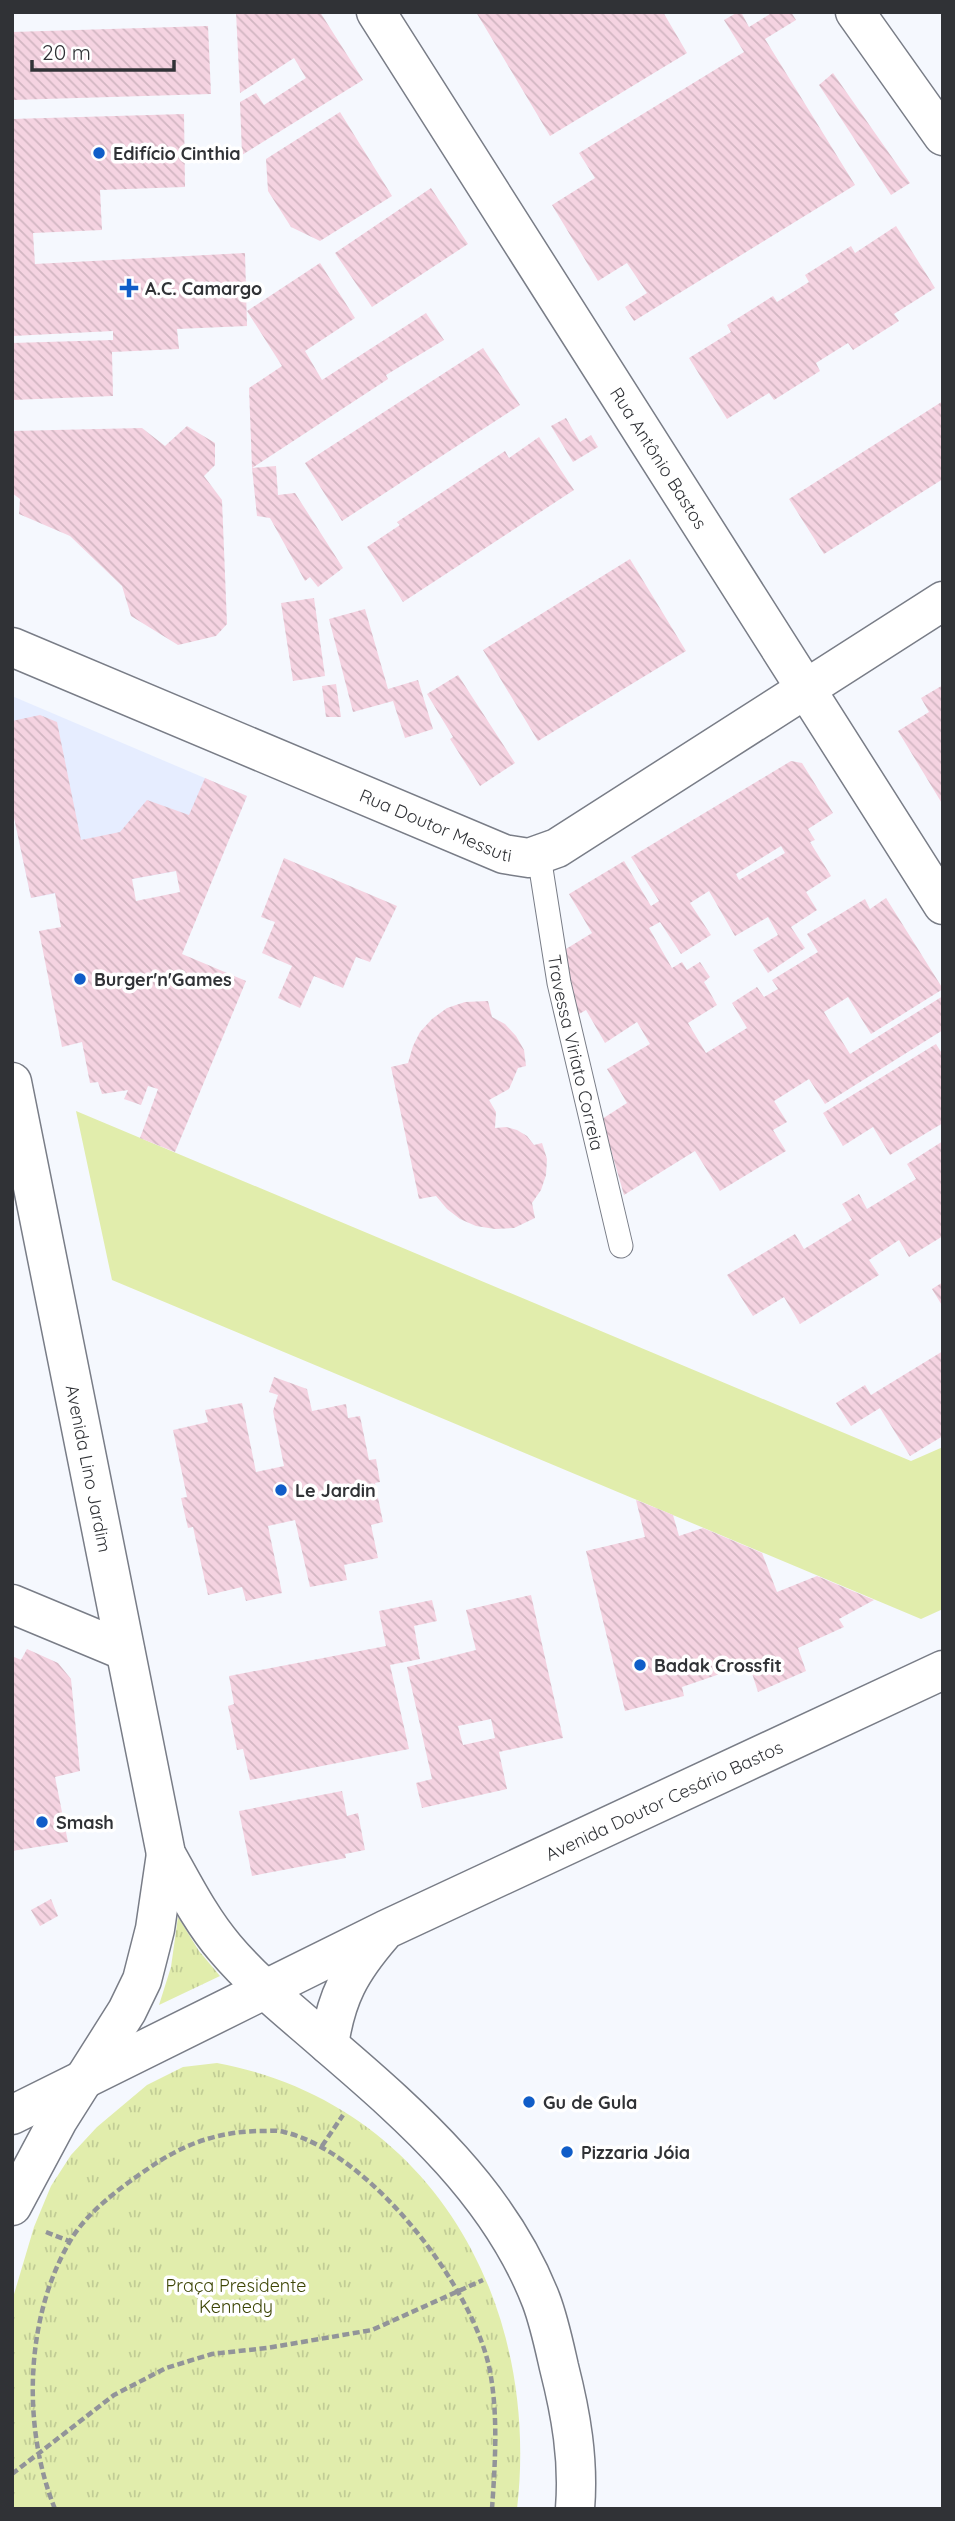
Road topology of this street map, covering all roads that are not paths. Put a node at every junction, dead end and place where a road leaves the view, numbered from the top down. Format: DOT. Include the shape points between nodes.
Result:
graph roads {
  1 [pos="376,12"];
  2 [pos="855,12"];
  3 [pos="943,136"];
  4 [pos="943,601"];
  5 [pos="12,647"];
  6 [pos="805,689"];
  7 [pos="539,856"];
  8 [pos="943,905"];
  9 [pos="12,1082"];
  10 [pos="621,1246"];
  11 [pos="12,1604"];
  12 [pos="125,1651"];
  13 [pos="943,1670"];
  14 [pos="166,1854"];
  15 [pos="385,1930"];
  16 [pos="264,1989"];
  17 [pos="329,2045"];
  18 [pos="88,2075"];
  19 [pos="12,2115"];
  20 [pos="12,2206"];
  21 [pos="575,2509"];
  1 -- 6 [label="street, Rua Antônio Bastos"];
  2 -- 3 [label="street"];
  4 -- 6 [label="street, Rua Doutor Messuti"];
  5 -- 7 [label="street, Rua Doutor Messuti" via="504,854"];
  6 -- 7 [label="street, Rua Doutor Messuti"];
  6 -- 8 [label="street, Rua Antônio Bastos"];
  7 -- 10 [label="lane, Travessa Viriato Correia" via="559,983"];
  9 -- 12 [label="street, Avenida Lino Jardim"];
  11 -- 12 [label="street"];
  12 -- 14 [label="street, Avenida Lino Jardim"];
  13 -- 15 [label="street, Avenida Doutor Cesário Bastos"];
  14 -- 16 [label="street, Avenida Lino Jardim" via="225,1948"];
  14 -- 18 [label="street, Avenida Lino Jardim" via="142,1980"];
  15 -- 16 [label="street, Avenida Doutor Cesário Bastos"];
  15 -- 17 [label="street, Avenida Doutor Cesário Bastos" via="340,1994"];
  16 -- 17 [label="street"];
  16 -- 18 [label="street, Avenida Doutor Cesário Bastos"];
  17 -- 21 [label="street" via="461,2169 483,2196 522,2262 541,2301 567,2398 578,2480"];
  18 -- 19 [label="street, Avenida Doutor Cesário Bastos"];
  18 -- 20 [label="street"];
}
